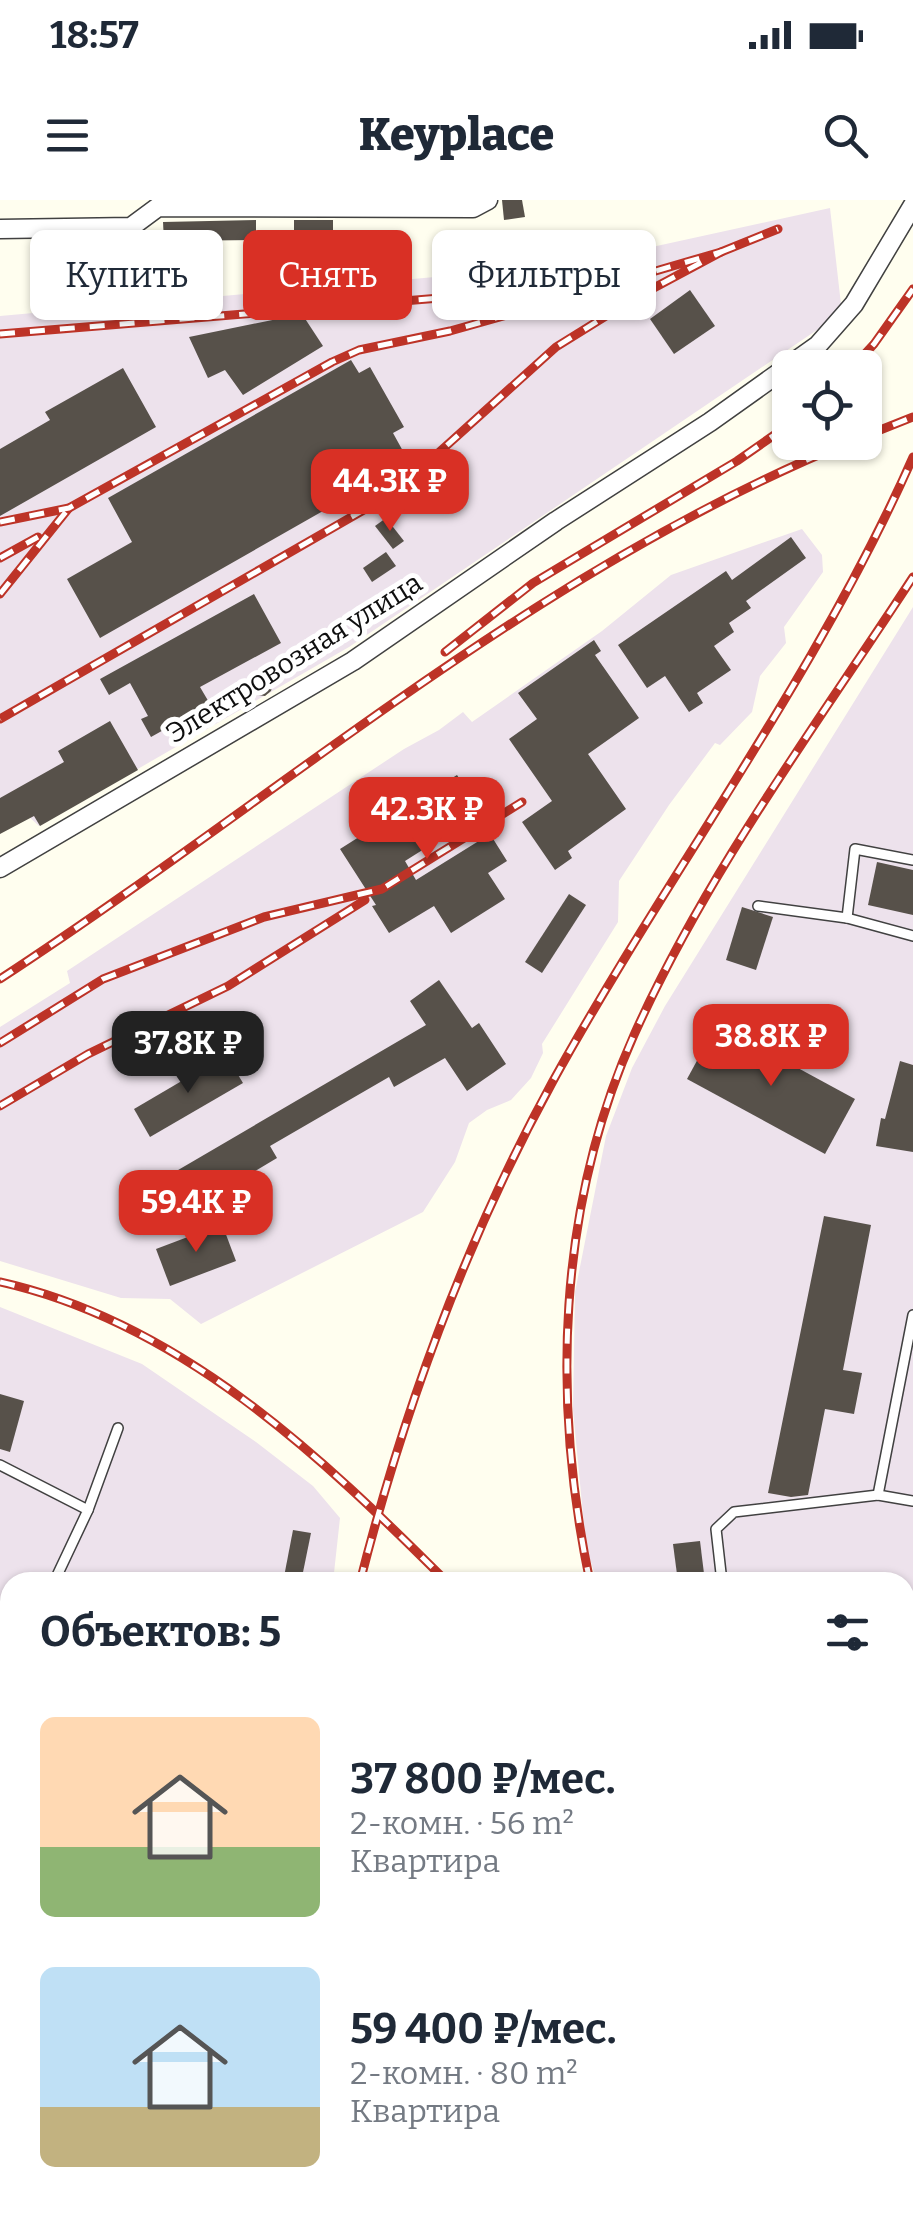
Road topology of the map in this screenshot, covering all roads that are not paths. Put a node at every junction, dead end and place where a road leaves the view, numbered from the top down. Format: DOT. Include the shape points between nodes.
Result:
graph roads {
  1 [pos="488,200"];
  2 [pos="913,204"];
  3 [pos="0,229"];
  4 [pos="913,860"];
  5 [pos="0,868"];
  6 [pos="758,906"];
  7 [pos="847,918"];
  8 [pos="913,936"];
  9 [pos="913,1315"];
  10 [pos="118,1428"];
  11 [pos="0,1465"];
  12 [pos="878,1495"];
  13 [pos="913,1501"];
  14 [pos="88,1510"];
  15 [pos="59,1572"];
  16 [pos="721,1572"];
  1 -- 3 [label="street" via="474,208 158,207 132,227"];
  2 -- 5 [label="street, Электровозная улица" via="854,304 818,345 353,661"];
  4 -- 7 [label="lane" via="855,849"];
  6 -- 7 [label="lane"];
  7 -- 8 [label="lane"];
  9 -- 12 [label="lane"];
  10 -- 14 [label="lane"];
  11 -- 14 [label="lane"];
  12 -- 13 [label="lane"];
  12 -- 16 [label="lane" via="734,1512 716,1529"];
  14 -- 15 [label="lane"];
}
